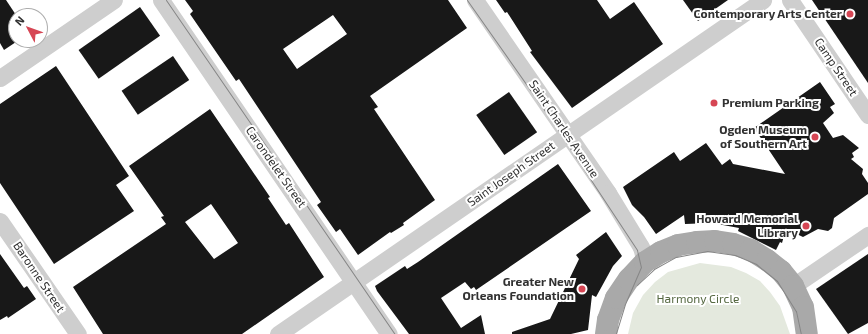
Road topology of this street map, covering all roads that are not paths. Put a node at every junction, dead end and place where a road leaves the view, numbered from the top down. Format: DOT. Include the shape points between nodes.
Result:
graph roads {
  1 [pos="114,0"];
  2 [pos="160,0"];
  3 [pos="475,0"];
  4 [pos="763,0"];
  5 [pos="790,0"];
  6 [pos="0,78"];
  7 [pos="868,115"];
  8 [pos="568,135"];
  9 [pos="0,221"];
  10 [pos="868,235"];
  11 [pos="645,262"];
  12 [pos="355,281"];
  13 [pos="792,286"];
  14 [pos="78,334"];
  15 [pos="278,334"];
  16 [pos="390,334"];
  17 [pos="606,334"];
  18 [pos="807,334"];
  1 -- 6 [label="street"];
  2 -- 12 [label="street, Carondelet Street"];
  3 -- 8 [label="street, Saint Charles Avenue"];
  4 -- 8 [label="street, Saint Joseph Street"];
  5 -- 7 [label="street, Camp Street"];
  8 -- 11 [label="street, Saint Charles Avenue" via="608,193 638,243"];
  8 -- 12 [label="street, Saint Joseph Street"];
  9 -- 14 [label="street, Baronne Street"];
  10 -- 13 [label="street"];
  11 -- 13 [label="main road" via="661,252 678,246 709,242 733,244 751,250 767,260"];
  11 -- 17 [label="main road" via="616,298"];
  12 -- 15 [label="street, Saint Joseph Street"];
  12 -- 16 [label="street, Carondelet Street"];
  13 -- 18 [label="main road" via="803,307"];
}
